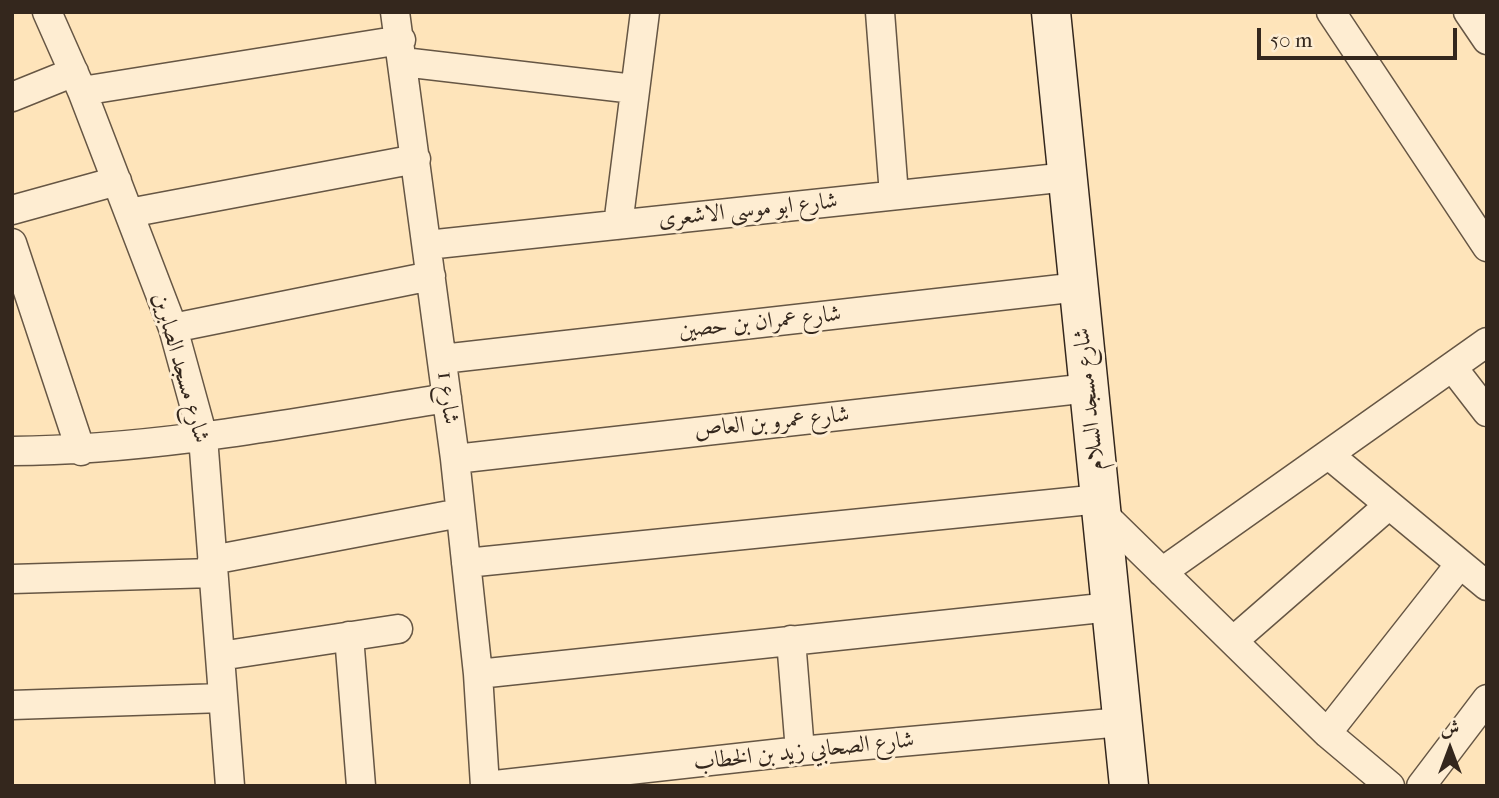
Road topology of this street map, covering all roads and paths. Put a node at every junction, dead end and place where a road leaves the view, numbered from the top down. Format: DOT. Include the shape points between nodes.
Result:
graph roads {
  1 [pos="47,12"];
  2 [pos="395,12"];
  3 [pos="645,12"];
  4 [pos="880,12"];
  5 [pos="1051,12"];
  6 [pos="1331,12"];
  7 [pos="1468,12"];
  8 [pos="1487,40"];
  9 [pos="402,51"];
  10 [pos="78,82"];
  11 [pos="634,89"];
  12 [pos="12,97"];
  13 [pos="416,159"];
  14 [pos="1068,177"];
  15 [pos="117,181"];
  16 [pos="894,195"];
  17 [pos="12,210"];
  18 [pos="129,213"];
  19 [pos="618,225"];
  20 [pos="12,243"];
  21 [pos="427,245"];
  22 [pos="1487,247"];
  23 [pos="431,275"];
  24 [pos="1079,287"];
  25 [pos="173,328"];
  26 [pos="1487,342"];
  27 [pos="442,359"];
  28 [pos="1453,368"];
  29 [pos="1089,388"];
  30 [pos="447,398"];
  31 [pos="1487,412"];
  32 [pos="203,437"];
  33 [pos="12,451"];
  34 [pos="80,451"];
  35 [pos="1329,455"];
  36 [pos="455,459"];
  37 [pos="1389,505"];
  38 [pos="1101,506"];
  39 [pos="460,513"];
  40 [pos="466,563"];
  41 [pos="1460,564"];
  42 [pos="213,567"];
  43 [pos="1162,572"];
  44 [pos="12,579"];
  45 [pos="1487,586"];
  46 [pos="1111,607"];
  47 [pos="398,629"];
  48 [pos="349,636"];
  49 [pos="791,640"];
  50 [pos="1233,641"];
  51 [pos="220,656"];
  52 [pos="478,674"];
  53 [pos="223,698"];
  54 [pos="1487,699"];
  55 [pos="12,705"];
  56 [pos="1122,722"];
  57 [pos="1327,733"];
  58 [pos="800,751"];
  59 [pos="230,786"];
  60 [pos="361,786"];
  61 [pos="485,786"];
  62 [pos="1129,786"];
  63 [pos="1390,786"];
  64 [pos="1421,786"];
  1 -- 10 [label="street, شارع مسجد الصابرين"];
  2 -- 9 [label="street, شارع 1"];
  3 -- 11 [label="street"];
  4 -- 16 [label="street"];
  5 -- 14 [label="street, شارع مسجد السلام"];
  6 -- 22 [label="street"];
  7 -- 8 [label="street"];
  9 -- 10 [label="street"];
  9 -- 11 [label="street"];
  9 -- 13 [label="street, شارع 1"];
  10 -- 12 [label="street"];
  10 -- 15 [label="street, شارع مسجد الصابرين"];
  11 -- 19 [label="street"];
  13 -- 18 [label="street"];
  13 -- 21 [label="street, شارع 1"];
  14 -- 16 [label="street, شارع ابو موسى الاشعرى"];
  14 -- 24 [label="street, شارع مسجد السلام"];
  15 -- 17 [label="street"];
  15 -- 18 [label="street, شارع مسجد الصابرين"];
  16 -- 19 [label="street, شارع ابو موسى الاشعرى"];
  18 -- 25 [label="street, شارع مسجد الصابرين"];
  19 -- 21 [label="street, شارع ابو موسى الاشعرى"];
  20 -- 34 [label="street"];
  21 -- 23 [label="street, شارع 1"];
  23 -- 25 [label="street"];
  23 -- 27 [label="street, شارع 1"];
  24 -- 27 [label="street, شارع عمران بن حصين"];
  24 -- 29 [label="street, شارع مسجد السلام"];
  25 -- 32 [label="street, شارع مسجد الصابرين"];
  26 -- 28 [label="street"];
  27 -- 30 [label="street, شارع 1"];
  28 -- 31 [label="street"];
  28 -- 35 [label="street"];
  29 -- 36 [label="street, شارع عمرو بن العاص"];
  29 -- 38 [label="street, شارع مسجد السلام"];
  30 -- 32 [label="street"];
  30 -- 36 [label="street, شارع 1"];
  32 -- 34 [label="street"];
  32 -- 42 [label="street, شارع مسجد الصابرين"];
  33 -- 34 [label="street"];
  35 -- 37 [label="street"];
  35 -- 43 [label="street"];
  36 -- 39 [label="street, شارع 1"];
  37 -- 41 [label="street"];
  37 -- 50 [label="street"];
  38 -- 40 [label="street"];
  38 -- 43 [label="street"];
  38 -- 46 [label="street, شارع مسجد السلام"];
  39 -- 40 [label="street, شارع 1"];
  39 -- 42 [label="street"];
  40 -- 52 [label="street, شارع 1"];
  41 -- 45 [label="street"];
  41 -- 57 [label="street"];
  42 -- 44 [label="street"];
  42 -- 51 [label="street, شارع مسجد الصابرين"];
  43 -- 50 [label="street"];
  46 -- 49 [label="street"];
  46 -- 56 [label="street, شارع مسجد السلام"];
  47 -- 48 [label="street"];
  48 -- 51 [label="street"];
  48 -- 60 [label="street"];
  49 -- 52 [label="street"];
  49 -- 58 [label="street"];
  50 -- 57 [label="street"];
  51 -- 53 [label="street, شارع مسجد الصابرين"];
  52 -- 61 [label="street, شارع 1"];
  53 -- 55 [label="street"];
  53 -- 59 [label="street, شارع مسجد الصابرين"];
  54 -- 64 [label="street"];
  56 -- 58 [label="street, شارع الصحابي زيد بن الخطاب"];
  56 -- 62 [label="street, شارع مسجد السلام"];
  57 -- 63 [label="street"];
  58 -- 61 [label="street, شارع الصحابي زيد بن الخطاب"];
}
